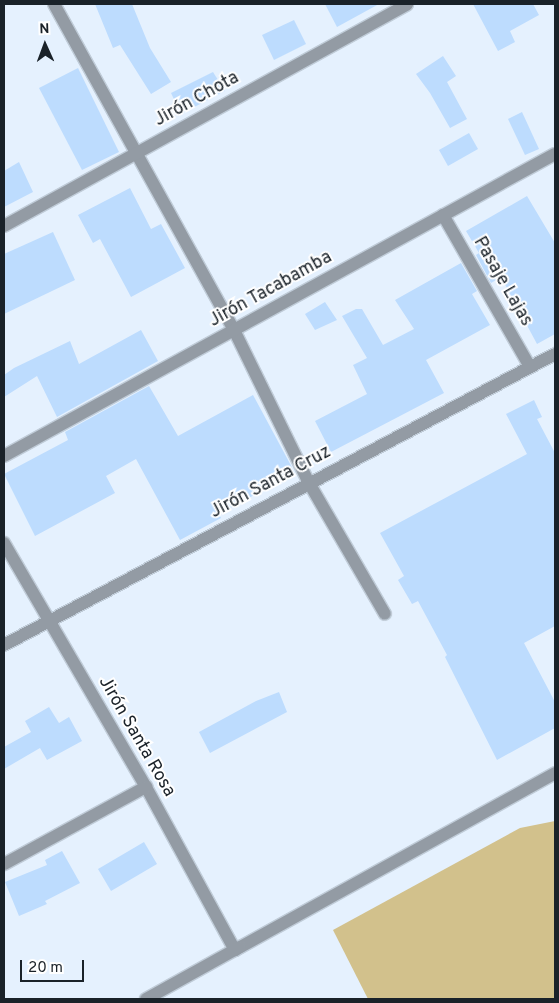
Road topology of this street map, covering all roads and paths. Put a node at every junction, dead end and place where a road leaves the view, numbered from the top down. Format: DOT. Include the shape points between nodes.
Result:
graph roads {
  1 [pos="54,4"];
  2 [pos="407,4"];
  3 [pos="137,153"];
  4 [pos="555,154"];
  5 [pos="443,215"];
  6 [pos="4,226"];
  7 [pos="234,330"];
  8 [pos="555,354"];
  9 [pos="530,367"];
  10 [pos="4,456"];
  11 [pos="309,483"];
  12 [pos="4,543"];
  13 [pos="385,614"];
  14 [pos="49,620"];
  15 [pos="4,646"];
  16 [pos="555,774"];
  17 [pos="146,787"];
  18 [pos="4,864"];
  19 [pos="239,948"];
  20 [pos="146,999"];
  1 -- 3 [label="street"];
  2 -- 3 [label="street, Jirón Chota"];
  3 -- 6 [label="street, Jirón Chota"];
  3 -- 7 [label="street"];
  4 -- 5 [label="street, Jirón Tacabamba"];
  5 -- 7 [label="street, Jirón Tacabamba"];
  5 -- 9 [label="street, Pasaje Lajas"];
  7 -- 10 [label="street, Jirón Tacabamba"];
  7 -- 11 [label="street"];
  8 -- 9 [label="street, Jirón Santa Cruz"];
  9 -- 11 [label="street, Jirón Santa Cruz"];
  11 -- 13 [label="street"];
  11 -- 14 [label="street, Jirón Santa Cruz"];
  12 -- 14 [label="street, Jirón Santa Rosa"];
  14 -- 15 [label="street, Jirón Santa Cruz"];
  14 -- 17 [label="street, Jirón Santa Rosa"];
  16 -- 19 [label="street"];
  17 -- 18 [label="street"];
  17 -- 19 [label="street, Jirón Santa Rosa"];
  19 -- 20 [label="street"];
}
